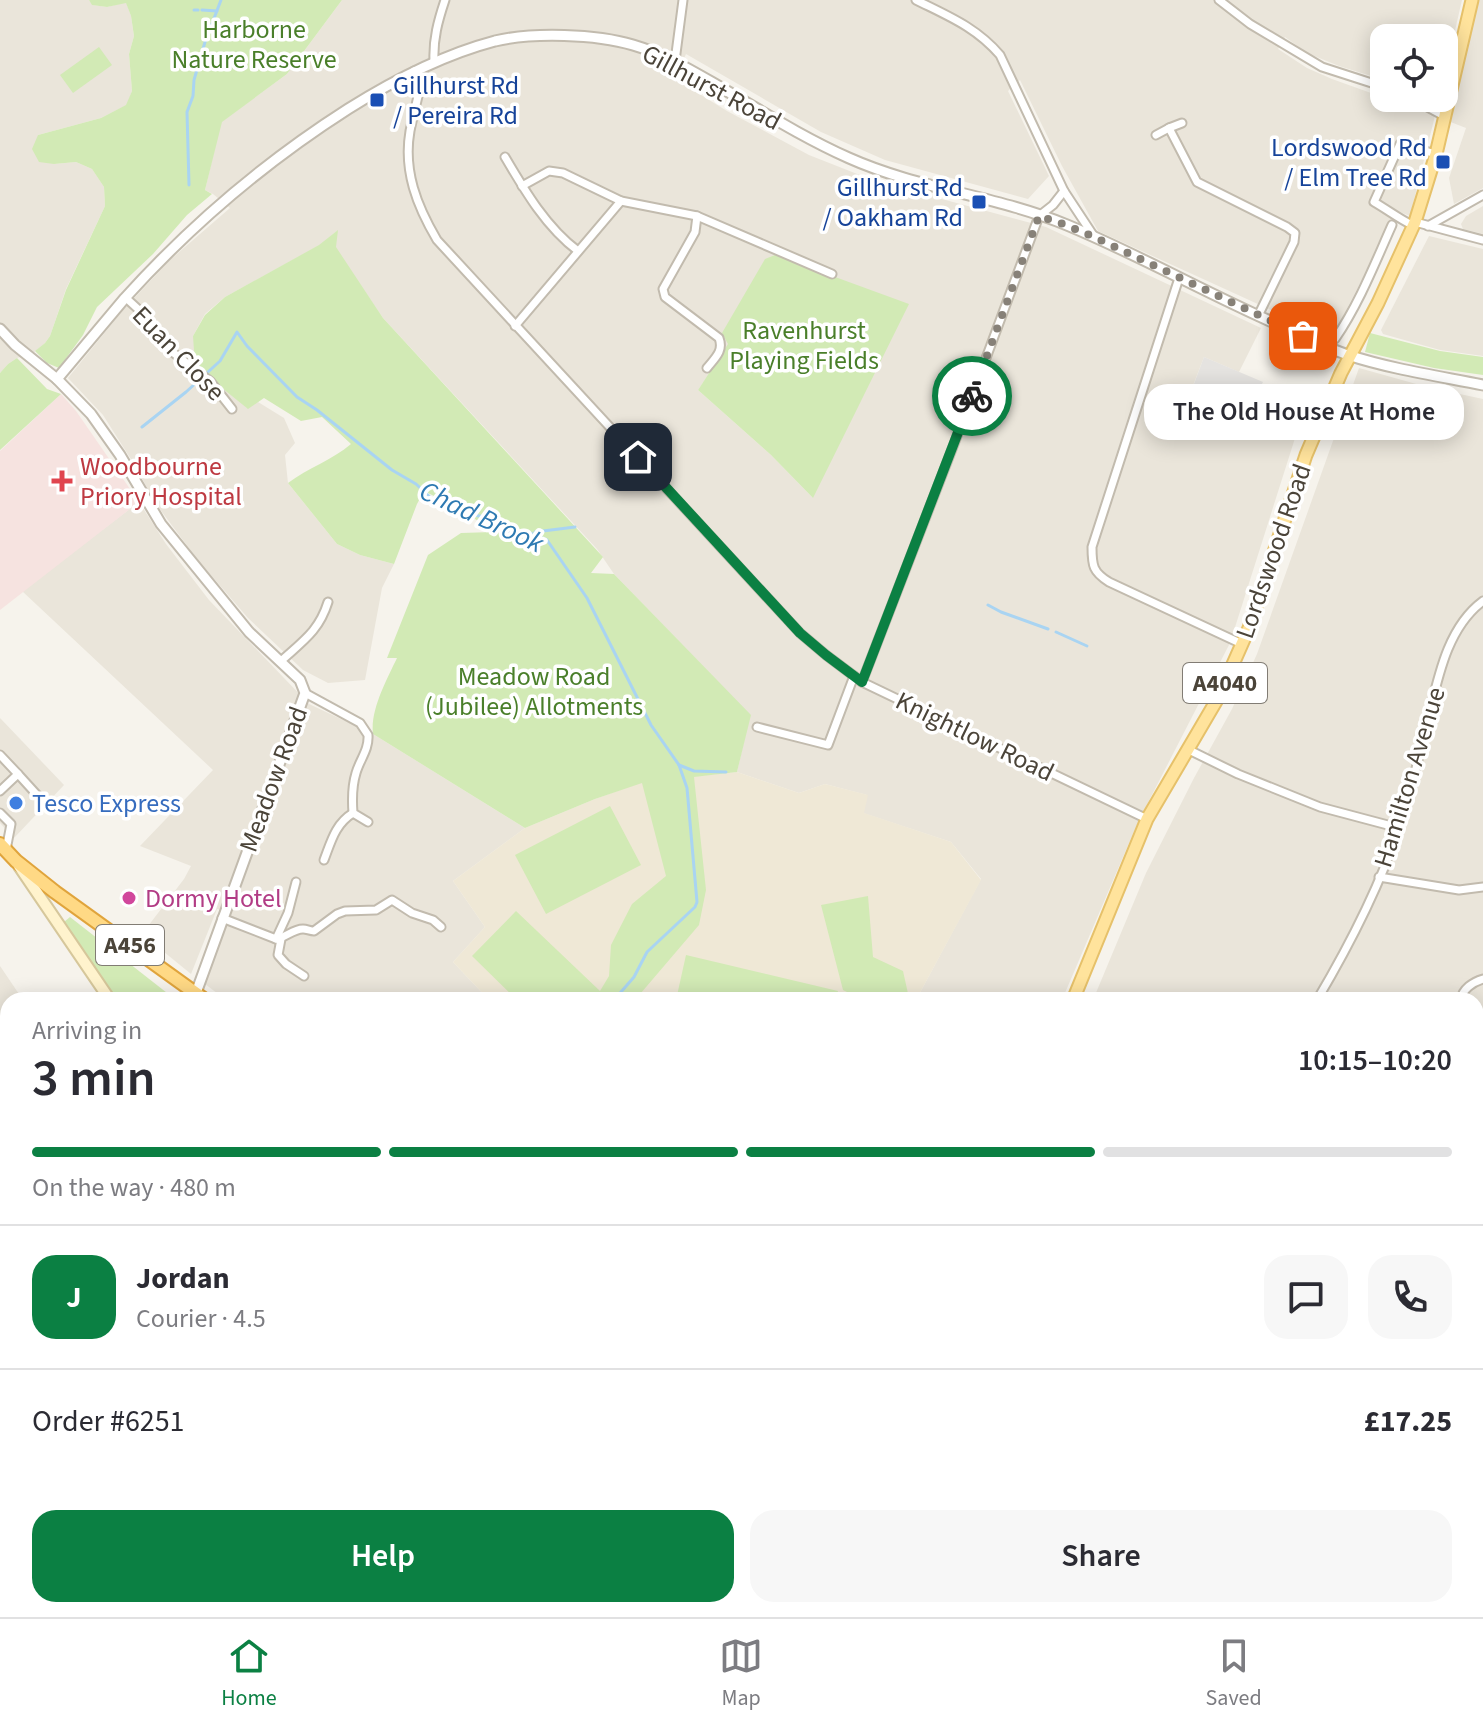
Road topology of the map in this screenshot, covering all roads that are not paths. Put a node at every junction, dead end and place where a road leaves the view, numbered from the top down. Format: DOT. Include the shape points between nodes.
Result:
graph roads {
  1 [pos="445,0"];
  2 [pos="683,0"];
  3 [pos="916,0"];
  4 [pos="1219,0"];
  5 [pos="1472,0"];
  6 [pos="1458,52"];
  7 [pos="434,61"];
  8 [pos="675,61"];
  9 [pos="414,71"];
  10 [pos="1370,82"];
  11 [pos="1437,112"];
  12 [pos="1446,112"];
  13 [pos="1446,117"];
  14 [pos="1182,123"];
  15 [pos="1169,128"];
  16 [pos="1156,135"];
  17 [pos="1436,154"];
  18 [pos="505,157"];
  19 [pos="522,186"];
  20 [pos="1064,191"];
  21 [pos="1483,195"];
  22 [pos="621,201"];
  23 [pos="697,216"];
  24 [pos="1039,216"];
  25 [pos="1415,224"];
  26 [pos="1392,225"];
  27 [pos="1428,226"];
  28 [pos="1094,237"];
  29 [pos="1483,240"];
  30 [pos="1383,245"];
  31 [pos="578,251"];
  32 [pos="1402,251"];
  33 [pos="832,274"];
  34 [pos="1179,278"];
  35 [pos="1360,293"];
  36 [pos="126,298"];
  37 [pos="1369,298"];
  38 [pos="1258,316"];
  39 [pos="515,326"];
  40 [pos="0,329"];
  41 [pos="1335,339"];
  42 [pos="1350,355"];
  43 [pos="707,368"];
  44 [pos="57,379"];
  45 [pos="1483,385"];
  46 [pos="232,409"];
  47 [pos="1483,601"];
  48 [pos="328,602"];
  49 [pos="1242,644"];
  50 [pos="281,661"];
  51 [pos="854,676"];
  52 [pos="862,682"];
  53 [pos="305,693"];
  54 [pos="757,727"];
  55 [pos="828,745"];
  56 [pos="1187,749"];
  57 [pos="0,755"];
  58 [pos="825,756"];
  59 [pos="18,774"];
  60 [pos="0,791"];
  61 [pos="38,796"];
  62 [pos="0,813"];
  63 [pos="353,813"];
  64 [pos="1147,819"];
  65 [pos="368,822"];
  66 [pos="1399,828"];
  67 [pos="3,847"];
  68 [pos="324,860"];
  69 [pos="16,861"];
  70 [pos="1379,877"];
  71 [pos="296,882"];
  72 [pos="1483,887"];
  73 [pos="55,892"];
  74 [pos="222,918"];
  75 [pos="55,920"];
  76 [pos="441,927"];
  77 [pos="278,939"];
  78 [pos="304,976"];
  79 [pos="1483,979"];
  80 [pos="104,992"];
  81 [pos="189,992"];
  82 [pos="199,992"];
  83 [pos="1076,992"];
  84 [pos="1322,992"];
  85 [pos="1464,992"];
  1 -- 7 [label="street" via="433,44"];
  2 -- 8 [label="street"];
  3 -- 20 [label="street" via="986,39 1000,55"];
  4 -- 10 [label="street" via="1322,67"];
  5 -- 6 [label="main road, Lordswood Road / A4040"];
  7 -- 8 [label="street, Gillhurst Road" via="500,40 557,36 631,44"];
  7 -- 9 [label="street, Gillhurst Road"];
  8 -- 24 [label="street, Gillhurst Road" via="850,158"];
  9 -- 36 [label="street, Gillhurst Road" via="276,158"];
  9 -- 39 [label="street, Knightlow Road" via="420,80 410,134 415,196 437,240"];
  11 -- 13 [label="street"];
  12 -- 13 [label="main road, Lordswood Road / A4040"];
  13 -- 17 [label="main road, Lordswood Road / A4040"];
  14 -- 15 [label="street"];
  15 -- 16 [label="street"];
  15 -- 38 [label="street" via="1197,182 1295,233"];
  17 -- 25 [label="main road, Lordswood Road / A4040"];
  17 -- 25 [label="street" via="1400,144 1374,202"];
  18 -- 19 [label="street"];
  19 -- 22 [label="street" via="549,171 563,173"];
  19 -- 31 [label="street" via="549,224"];
  20 -- 24 [label="street"];
  20 -- 28 [label="street"];
  21 -- 27 [label="street"];
  22 -- 23 [label="street"];
  22 -- 31 [label="street"];
  23 -- 33 [label="street"];
  23 -- 43 [label="street" via="695,232 663,289 665,297 719,338 720,352"];
  24 -- 28 [label="street, Gillhurst Road"];
  24 -- 52 [label="street"];
  25 -- 27 [label="street"];
  25 -- 32 [label="main road, Lordswood Road / A4040"];
  26 -- 30 [label="street"];
  27 -- 29 [label="street"];
  28 -- 34 [label="street, Gillhurst Road"];
  30 -- 32 [label="street"];
  30 -- 35 [label="street"];
  31 -- 39 [label="street"];
  32 -- 42 [label="main road, Lordswood Road / A4040"];
  34 -- 38 [label="street, Gillhurst Road"];
  34 -- 49 [label="street" via="1092,547 1092,561 1097,574 1109,582"];
  35 -- 37 [label="street"];
  35 -- 41 [label="street" via="1348,328"];
  36 -- 44 [label="street, Gillhurst Road"];
  36 -- 46 [label="street, Euan Close" via="171,351 210,381"];
  38 -- 42 [label="street, Gillhurst Road"];
  39 -- 51 [label="street, Knightlow Road" via="800,633"];
  40 -- 44 [label="street"];
  42 -- 45 [label="street, Gillhurst Road"];
  42 -- 49 [label="main road, Lordswood Road / A4040" via="1306,455"];
  44 -- 50 [label="street" via="91,414 161,524 249,632"];
  47 -- 66 [label="street, Hamilton Avenue" via="1454,635 1441,670"];
  48 -- 50 [label="street" via="322,620"];
  49 -- 56 [label="main road, Lordswood Road / A4040"];
  50 -- 53 [label="street"];
  51 -- 52 [label="street, Knightlow Road"];
  51 -- 55 [label="street"];
  52 -- 64 [label="street, Knightlow Road"];
  53 -- 63 [label="street" via="360,723 368,735 356,772"];
  53 -- 74 [label="street, Meadow Road"];
  54 -- 55 [label="street"];
  55 -- 58 [label="street"];
  56 -- 64 [label="main road, Lordswood Road / A4040"];
  56 -- 66 [label="street" via="1320,807"];
  57 -- 59 [label="street"];
  59 -- 60 [label="street"];
  59 -- 61 [label="street"];
  62 -- 67 [label="street" via="11,824"];
  63 -- 65 [label="street"];
  63 -- 68 [label="street" via="337,826"];
  64 -- 83 [label="main road, Lordswood Road / A4040"];
  66 -- 70 [label="street, Hamilton Avenue"];
  67 -- 69 [label="highway, A456"];
  69 -- 73 [label="highway, A456"];
  69 -- 75 [label="main road"];
  70 -- 72 [label="street" via="1459,890"];
  70 -- 84 [label="street, Hamilton Avenue"];
  71 -- 77 [label="street"];
  73 -- 75 [label="main road"];
  73 -- 81 [label="highway, A456"];
  74 -- 77 [label="street"];
  74 -- 82 [label="street, Meadow Road"];
  75 -- 80 [label="main road"];
  76 -- 77 [label="street" via="392,900 376,910 345,911 314,931 294,931"];
  77 -- 78 [label="street" via="278,955"];
  79 -- 85 [label="street"];
}
